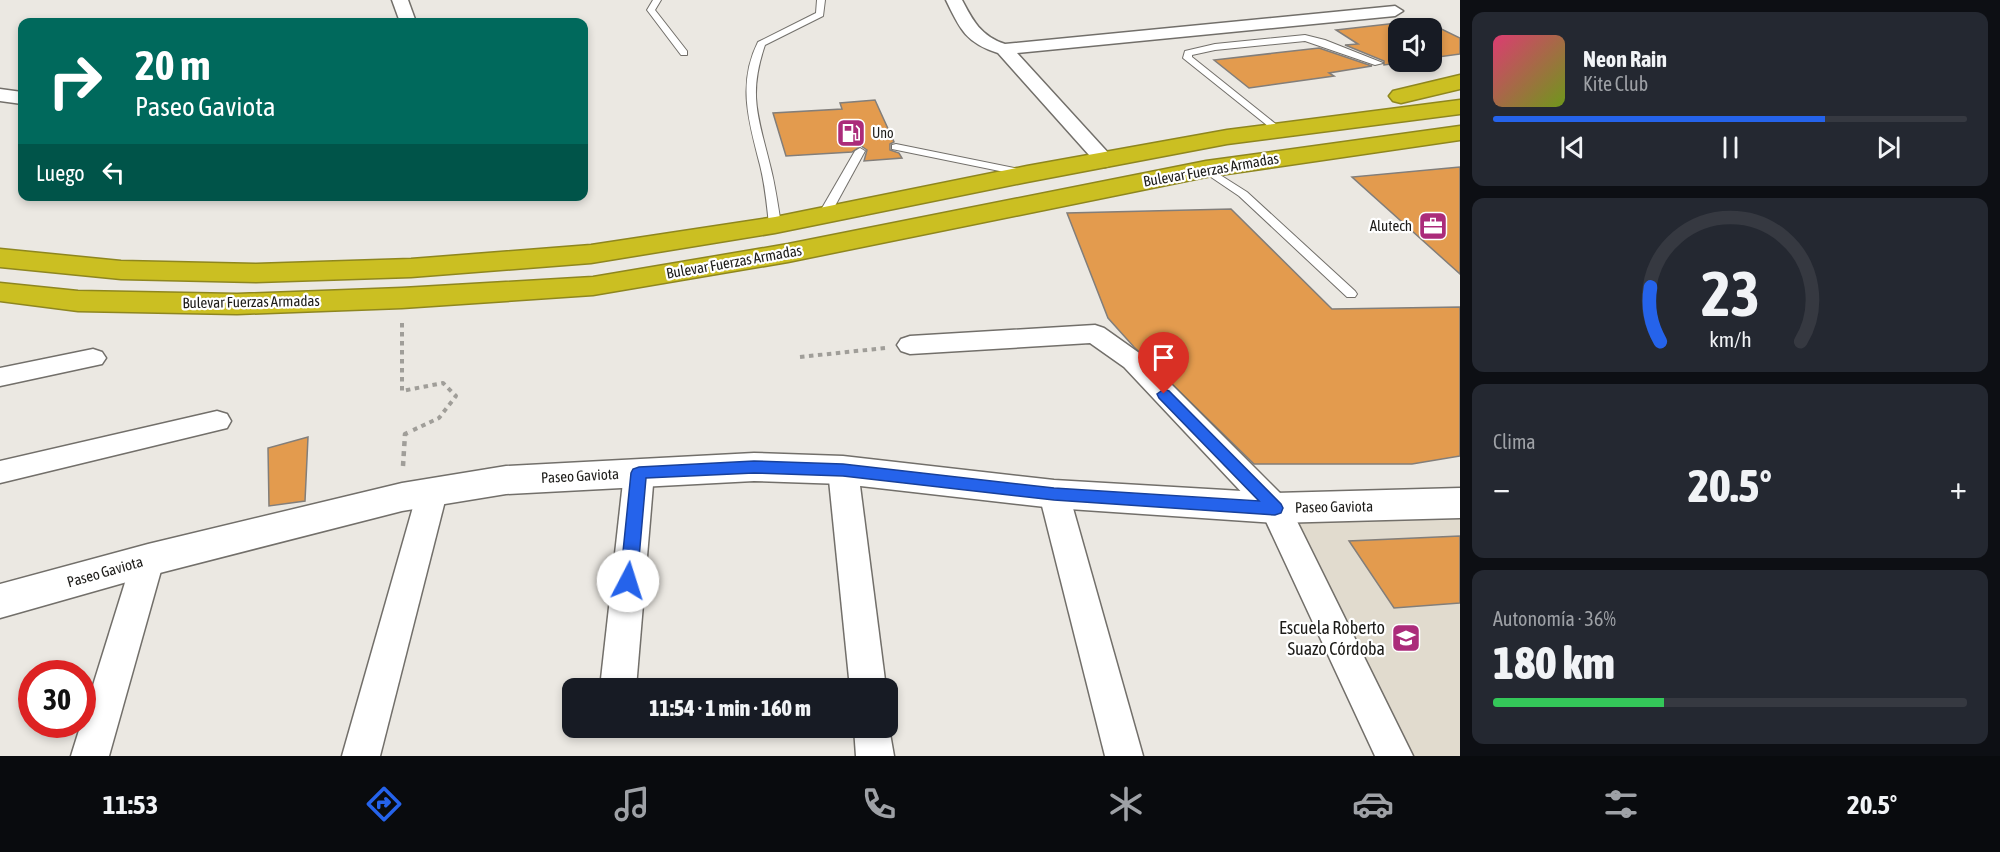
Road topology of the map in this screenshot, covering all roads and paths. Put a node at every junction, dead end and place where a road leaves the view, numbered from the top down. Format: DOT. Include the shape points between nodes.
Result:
graph roads {
  1 [pos="400,0"];
  2 [pos="657,0"];
  3 [pos="822,0"];
  4 [pos="954,0"];
  5 [pos="1395,11"];
  6 [pos="407,18"];
  7 [pos="1004,50"];
  8 [pos="684,53"];
  9 [pos="1378,63"];
  10 [pos="1460,81"];
  11 [pos="0,95"];
  12 [pos="18,97"];
  13 [pos="1460,107"];
  14 [pos="1273,127"];
  15 [pos="1460,134"];
  16 [pos="1227,136"];
  17 [pos="896,147"];
  18 [pos="860,151"];
  19 [pos="1106,161"];
  20 [pos="1206,169"];
  21 [pos="1027,174"];
  22 [pos="824,215"];
  23 [pos="775,225"];
  24 [pos="0,258"];
  25 [pos="0,292"];
  26 [pos="1351,294"];
  27 [pos="402,298"];
  28 [pos="910,345"];
  29 [pos="800,357"];
  30 [pos="93,358"];
  31 [pos="0,376"];
  32 [pos="217,421"];
  33 [pos="843,470"];
  34 [pos="0,472"];
  35 [pos="639,473"];
  36 [pos="1054,494"];
  37 [pos="417,495"];
  38 [pos="1460,503"];
  39 [pos="1275,508"];
  40 [pos="148,560"];
  41 [pos="0,601"];
  42 [pos="619,678"];
  43 [pos="867,678"];
  44 [pos="873,738"];
  45 [pos="90,756"];
  46 [pos="361,756"];
  47 [pos="875,756"];
  48 [pos="1124,756"];
  49 [pos="1394,756"];
  1 -- 6 [label="street"];
  2 -- 8 [label="lane" via="651,10"];
  3 -- 23 [label="lane" via="820,14 761,44 752,68 748,105 766,168"];
  4 -- 7 [label="street" via="972,36"];
  5 -- 7 [label="street"];
  7 -- 19 [label="street"];
  9 -- 14 [label="lane" via="1305,38 1188,53 1187,58"];
  10 -- 14 [label="highway"];
  11 -- 12 [label="street"];
  13 -- 16 [label="highway, Bulevar Fuerzas Armadas"];
  14 -- 16 [label="highway"];
  15 -- 20 [label="highway, Bulevar Fuerzas Armadas"];
  16 -- 19 [label="highway, Bulevar Fuerzas Armadas"];
  17 -- 21 [label="lane"];
  18 -- 22 [label="lane"];
  19 -- 21 [label="highway, Bulevar Fuerzas Armadas"];
  20 -- 26 [label="lane" via="1243,194"];
  20 -- 27 [label="highway, Bulevar Fuerzas Armadas" via="788,253 593,286"];
  21 -- 22 [label="highway, Bulevar Fuerzas Armadas"];
  22 -- 23 [label="highway, Bulevar Fuerzas Armadas"];
  23 -- 24 [label="highway, Bulevar Fuerzas Armadas" via="591,254 411,268 256,273 121,270"];
  25 -- 27 [label="highway, Bulevar Fuerzas Armadas" via="78,301 237,304"];
  27 -- 37 [label="path" via="402,391 443,383 456,396 439,418 405,434"];
  28 -- 29 [label="path"];
  28 -- 39 [label="street" via="1095,334 1133,361"];
  30 -- 31 [label="street"];
  32 -- 34 [label="street"];
  33 -- 35 [label="street, Paseo Gaviota" via="754,467"];
  33 -- 36 [label="street, Paseo Gaviota"];
  33 -- 43 [label="street"];
  35 -- 37 [label="street, Paseo Gaviota" via="506,480"];
  35 -- 42 [label="street"];
  36 -- 39 [label="street, Paseo Gaviota"];
  36 -- 48 [label="street"];
  37 -- 40 [label="street, Paseo Gaviota"];
  37 -- 46 [label="street"];
  38 -- 39 [label="street, Paseo Gaviota"];
  39 -- 49 [label="street"];
  40 -- 41 [label="street, Paseo Gaviota"];
  40 -- 45 [label="street"];
  44 -- 47 [label="street"];
}
